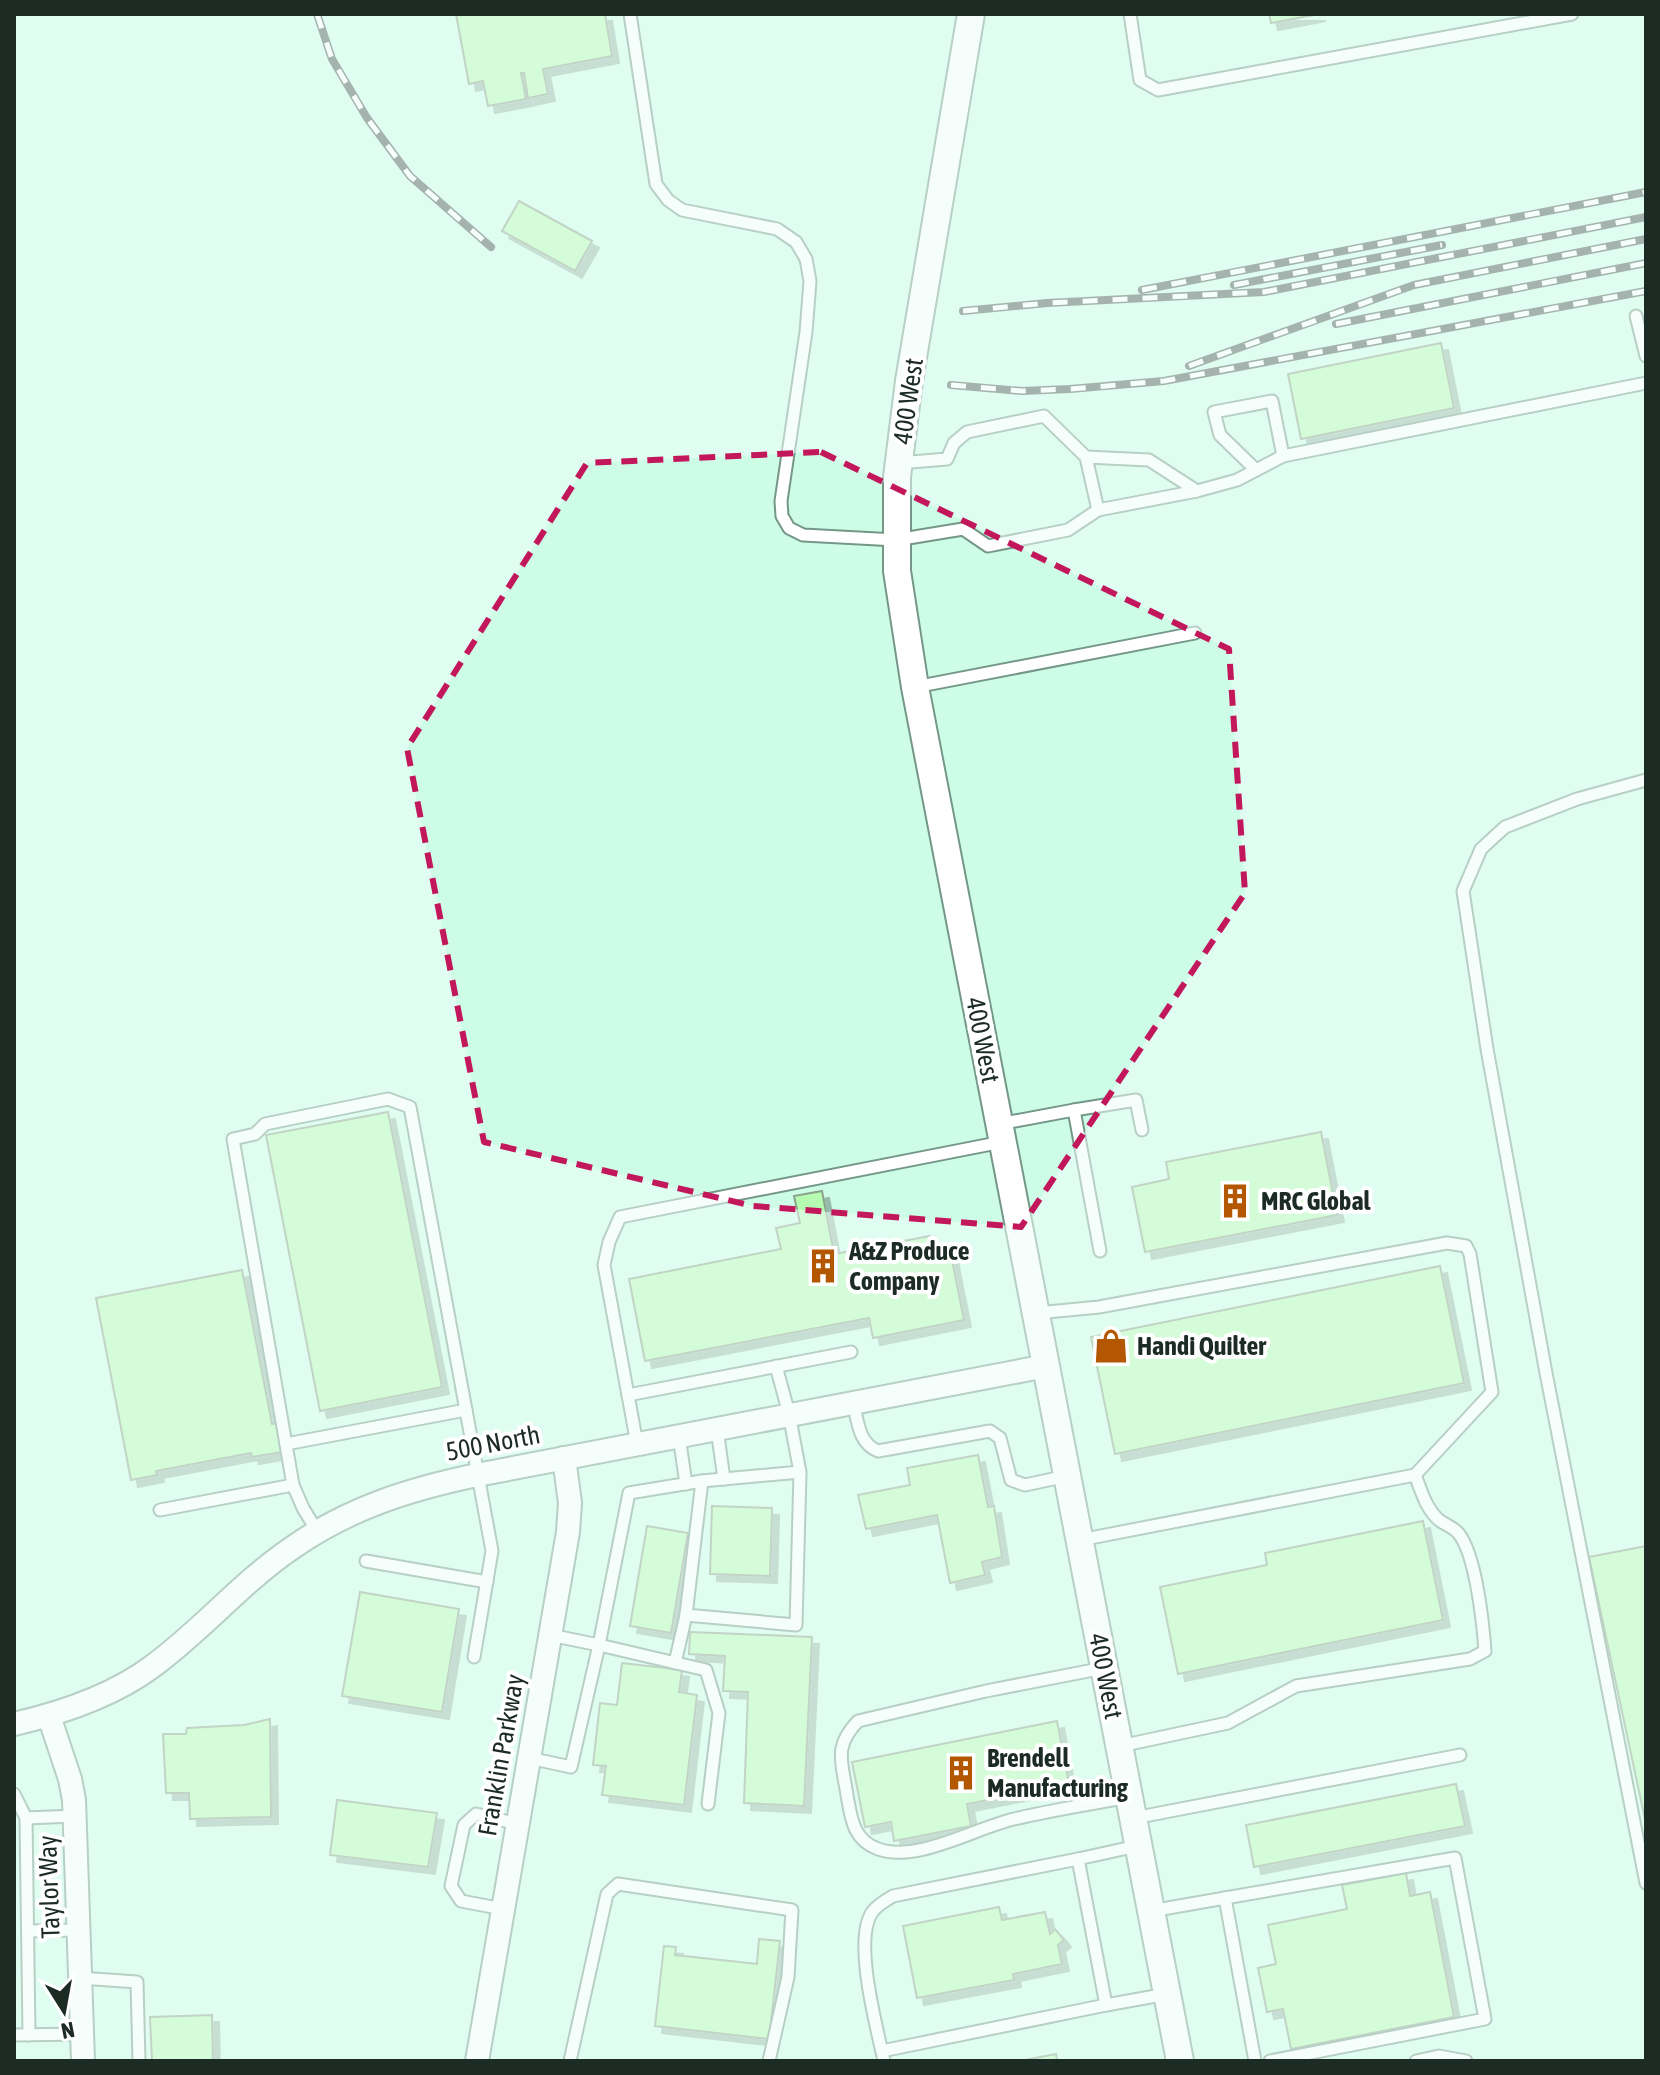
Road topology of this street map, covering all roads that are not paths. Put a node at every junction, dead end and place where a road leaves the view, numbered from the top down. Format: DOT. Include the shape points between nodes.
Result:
graph roads {
  1 [pos="630,14"];
  2 [pos="971,14"];
  3 [pos="1130,14"];
  4 [pos="1572,14"];
  5 [pos="1636,316"];
  6 [pos="1646,356"];
  7 [pos="1646,383"];
  8 [pos="1283,456"];
  9 [pos="1086,457"];
  10 [pos="899,463"];
  11 [pos="1256,470"];
  12 [pos="1197,491"];
  13 [pos="1098,510"];
  14 [pos="896,540"];
  15 [pos="1195,633"];
  16 [pos="915,687"];
  17 [pos="1646,780"];
  18 [pos="1074,1110"];
  19 [pos="1142,1130"];
  20 [pos="1001,1133"];
  21 [pos="1100,1251"];
  22 [pos="1036,1313"];
  23 [pos="851,1352"];
  24 [pos="776,1366"];
  25 [pos="1046,1366"];
  26 [pos="628,1395"];
  27 [pos="853,1402"];
  28 [pos="466,1410"];
  29 [pos="789,1414"];
  30 [pos="717,1429"];
  31 [pos="679,1436"];
  32 [pos="286,1444"];
  33 [pos="637,1444"];
  34 [pos="564,1458"];
  35 [pos="800,1472"];
  36 [pos="477,1475"];
  37 [pos="1415,1475"];
  38 [pos="1067,1476"];
  39 [pos="724,1479"];
  40 [pos="702,1481"];
  41 [pos="686,1484"];
  42 [pos="293,1485"];
  43 [pos="160,1510"];
  44 [pos="317,1531"];
  45 [pos="1080,1540"];
  46 [pos="366,1561"];
  47 [pos="487,1582"];
  48 [pos="686,1615"];
  49 [pos="550,1635"];
  50 [pos="599,1645"];
  51 [pos="474,1657"];
  52 [pos="675,1663"];
  53 [pos="1104,1668"];
  54 [pos="49,1716"];
  55 [pos="14,1724"];
  56 [pos="1119,1746"];
  57 [pos="1460,1755"];
  58 [pos="529,1758"];
  59 [pos="14,1794"];
  60 [pos="708,1804"];
  61 [pos="1132,1808"];
  62 [pos="75,1816"];
  63 [pos="26,1818"];
  64 [pos="518,1824"];
  65 [pos="1139,1846"];
  66 [pos="1078,1859"];
  67 [pos="1646,1883"];
  68 [pos="1225,1898"];
  69 [pos="503,1909"];
  70 [pos="1151,1911"];
  71 [pos="79,1930"];
  72 [pos="28,1931"];
  73 [pos="80,1978"];
  74 [pos="1167,1994"];
  75 [pos="1106,2005"];
  76 [pos="82,2034"];
  77 [pos="14,2035"];
  78 [pos="29,2035"];
  79 [pos="883,2056"];
  80 [pos="83,2061"];
  81 [pos="139,2061"];
  82 [pos="477,2061"];
  83 [pos="570,2061"];
  84 [pos="769,2061"];
  85 [pos="1180,2061"];
  86 [pos="1255,2061"];
  87 [pos="1270,2061"];
  88 [pos="1416,2061"];
  89 [pos="1466,2061"];
  1 -- 14 [label="lane" via="656,184 682,210 777,229 796,242 806,259 806,332 782,516 789,528 803,535"];
  2 -- 10 [label="street, 400 West"];
  3 -- 4 [label="lane" via="1140,80 1158,90"];
  5 -- 6 [label="lane"];
  7 -- 8 [label="lane"];
  8 -- 11 [label="lane"];
  8 -- 11 [label="lane" via="1272,401 1214,412 1220,435"];
  9 -- 10 [label="lane" via="1044,416 967,432 947,459"];
  9 -- 12 [label="lane" via="1149,460"];
  9 -- 13 [label="lane"];
  10 -- 14 [label="street, 400 West"];
  11 -- 12 [label="lane"];
  12 -- 13 [label="lane"];
  13 -- 14 [label="lane" via="1068,530 988,546 963,529"];
  14 -- 16 [label="street, 400 West"];
  15 -- 16 [label="lane"];
  16 -- 20 [label="street, 400 West"];
  17 -- 67 [label="lane" via="1505,827 1481,849 1463,891 1546,1373"];
  18 -- 19 [label="lane" via="1136,1100"];
  18 -- 20 [label="lane"];
  18 -- 21 [label="lane"];
  20 -- 22 [label="street, 400 West"];
  20 -- 26 [label="lane" via="620,1217 604,1265"];
  22 -- 25 [label="street, 400 West"];
  22 -- 37 [label="lane" via="1099,1307 1447,1243 1466,1246 1492,1392"];
  23 -- 24 [label="lane"];
  24 -- 26 [label="lane"];
  24 -- 29 [label="lane"];
  25 -- 27 [label="street, 500 North"];
  25 -- 38 [label="street, 400 West"];
  26 -- 33 [label="lane"];
  27 -- 29 [label="street, 500 North"];
  27 -- 38 [label="lane" via="862,1438 878,1451 990,1431 1000,1438 1011,1480 1025,1485"];
  28 -- 32 [label="lane"];
  28 -- 32 [label="lane" via="410,1107 388,1099 265,1124 255,1134 233,1139"];
  28 -- 36 [label="lane"];
  29 -- 30 [label="street, 500 North"];
  29 -- 35 [label="lane"];
  30 -- 31 [label="street, 500 North"];
  30 -- 39 [label="lane"];
  31 -- 33 [label="street, 500 North"];
  31 -- 41 [label="lane"];
  32 -- 42 [label="lane"];
  33 -- 34 [label="street, 500 North"];
  34 -- 36 [label="street, 500 North"];
  34 -- 49 [label="street, Franklin Parkway" via="569,1524"];
  35 -- 39 [label="lane"];
  35 -- 48 [label="lane" via="796,1625"];
  36 -- 44 [label="street, 500 North" via="403,1492"];
  36 -- 47 [label="lane" via="492,1551"];
  37 -- 45 [label="lane"];
  37 -- 56 [label="lane" via="1428,1507 1465,1543 1483,1617 1485,1651 1470,1659 1296,1686 1228,1723"];
  38 -- 45 [label="street, 400 West"];
  39 -- 40 [label="lane"];
  40 -- 41 [label="lane"];
  40 -- 48 [label="lane"];
  41 -- 50 [label="lane" via="629,1493"];
  42 -- 43 [label="lane"];
  42 -- 44 [label="lane"];
  44 -- 54 [label="street, 500 North" via="150,1668"];
  45 -- 53 [label="street, 400 West"];
  46 -- 47 [label="lane"];
  47 -- 51 [label="lane"];
  48 -- 52 [label="lane"];
  49 -- 50 [label="lane"];
  49 -- 58 [label="street, Franklin Parkway"];
  50 -- 52 [label="lane"];
  50 -- 58 [label="lane" via="571,1767"];
  52 -- 60 [label="lane" via="706,1670 719,1713"];
  53 -- 56 [label="street, 400 West"];
  53 -- 61 [label="lane" via="858,1721 844,1735 841,1756 851,1822 858,1837 878,1849 910,1853 1013,1819"];
  54 -- 55 [label="street, 500 North"];
  54 -- 62 [label="street, Taylor Way" via="73,1789"];
  56 -- 61 [label="street, 400 West"];
  57 -- 61 [label="lane"];
  58 -- 64 [label="street, Franklin Parkway"];
  59 -- 63 [label="lane"];
  61 -- 65 [label="street, 400 West"];
  62 -- 63 [label="lane"];
  62 -- 71 [label="street, Taylor Way"];
  63 -- 72 [label="lane"];
  64 -- 69 [label="street, Franklin Parkway"];
  64 -- 69 [label="lane" via="476,1814 464,1825 451,1886 461,1901"];
  65 -- 66 [label="lane"];
  65 -- 70 [label="street, 400 West"];
  66 -- 75 [label="lane"];
  66 -- 79 [label="lane" via="893,1896 872,1912 864,1953"];
  68 -- 70 [label="lane"];
  68 -- 86 [label="lane"];
  68 -- 87 [label="lane" via="1455,1858 1485,2019"];
  69 -- 82 [label="street, Franklin Parkway"];
  70 -- 74 [label="street, 400 West"];
  71 -- 72 [label="lane"];
  71 -- 73 [label="street, Taylor Way"];
  72 -- 78 [label="lane"];
  73 -- 76 [label="street, Taylor Way"];
  73 -- 81 [label="lane" via="137,1982"];
  74 -- 75 [label="lane"];
  74 -- 85 [label="street, 400 West"];
  75 -- 79 [label="lane"];
  76 -- 78 [label="lane"];
  76 -- 80 [label="street, Taylor Way"];
  77 -- 78 [label="lane"];
  83 -- 84 [label="lane" via="607,1894 618,1884 792,1910 788,1977"];
  88 -- 89 [label="lane" via="1439,2056"];
}
